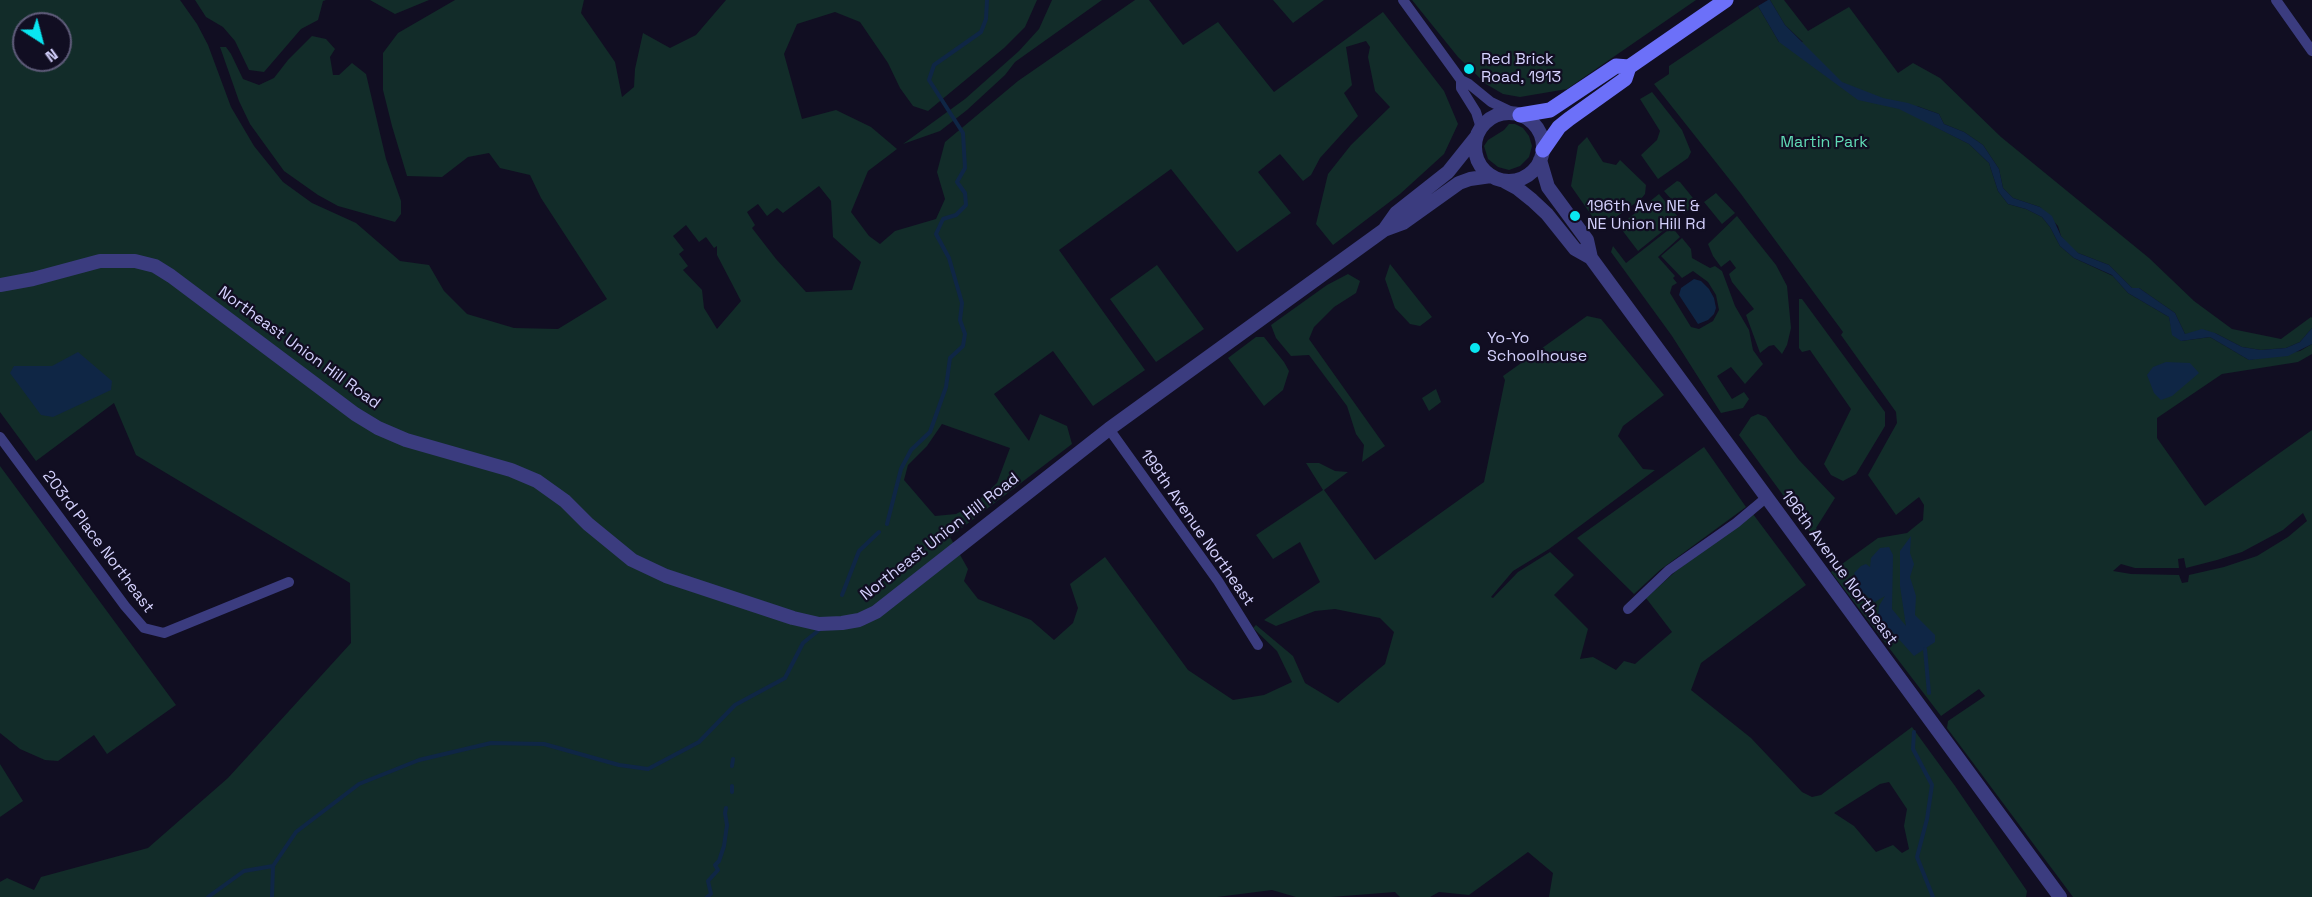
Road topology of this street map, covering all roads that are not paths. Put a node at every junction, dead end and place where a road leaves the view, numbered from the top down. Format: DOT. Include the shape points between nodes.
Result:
graph roads {
  1 [pos="1403,0"];
  2 [pos="1726,0"];
  3 [pos="2276,0"];
  4 [pos="2312,51"];
  5 [pos="1629,67"];
  6 [pos="1461,80"];
  7 [pos="1517,114"];
  8 [pos="1479,132"];
  9 [pos="1541,155"];
  10 [pos="1495,177"];
  11 [pos="1384,230"];
  12 [pos="1591,258"];
  13 [pos="0,285"];
  14 [pos="1109,429"];
  15 [pos="0,436"];
  16 [pos="1767,497"];
  17 [pos="289,582"];
  18 [pos="1628,609"];
  19 [pos="1258,645"];
  20 [pos="2061,897"];
  1 -- 6 [label="street"];
  2 -- 5 [label="main road"];
  3 -- 4 [label="street"];
  5 -- 7 [label="main road" via="1616,66 1550,110"];
  5 -- 9 [label="main road" via="1625,79 1559,127"];
  6 -- 7 [label="street" via="1491,102"];
  6 -- 8 [label="street"];
  7 -- 8 [label="street" via="1496,116"];
  7 -- 9 [label="street" via="1537,128 1542,138"];
  8 -- 10 [label="street" via="1477,159"];
  8 -- 11 [label="street, Northeast Union Hill Road" via="1448,172 1396,213"];
  9 -- 10 [label="street" via="1535,169 1518,179"];
  9 -- 12 [label="street, 196th Avenue Northeast" via="1548,187 1587,240"];
  10 -- 11 [label="street, Northeast Union Hill Road" via="1459,183 1403,223"];
  10 -- 12 [label="street, 196th Avenue Northeast" via="1532,200 1575,249"];
  11 -- 14 [label="street, Northeast Union Hill Road"];
  12 -- 16 [label="street, 196th Avenue Northeast"];
  13 -- 14 [label="street, Northeast Union Hill Road" via="100,261 135,261 155,266 378,428 537,481 632,560 666,576 819,624 859,620 876,612"];
  14 -- 19 [label="street, 199th Avenue Northeast" via="1218,581"];
  15 -- 17 [label="street, 203rd Place Northeast" via="144,628 164,633"];
  16 -- 18 [label="street" via="1670,570"];
  16 -- 20 [label="street, 196th Avenue Northeast"];
}
